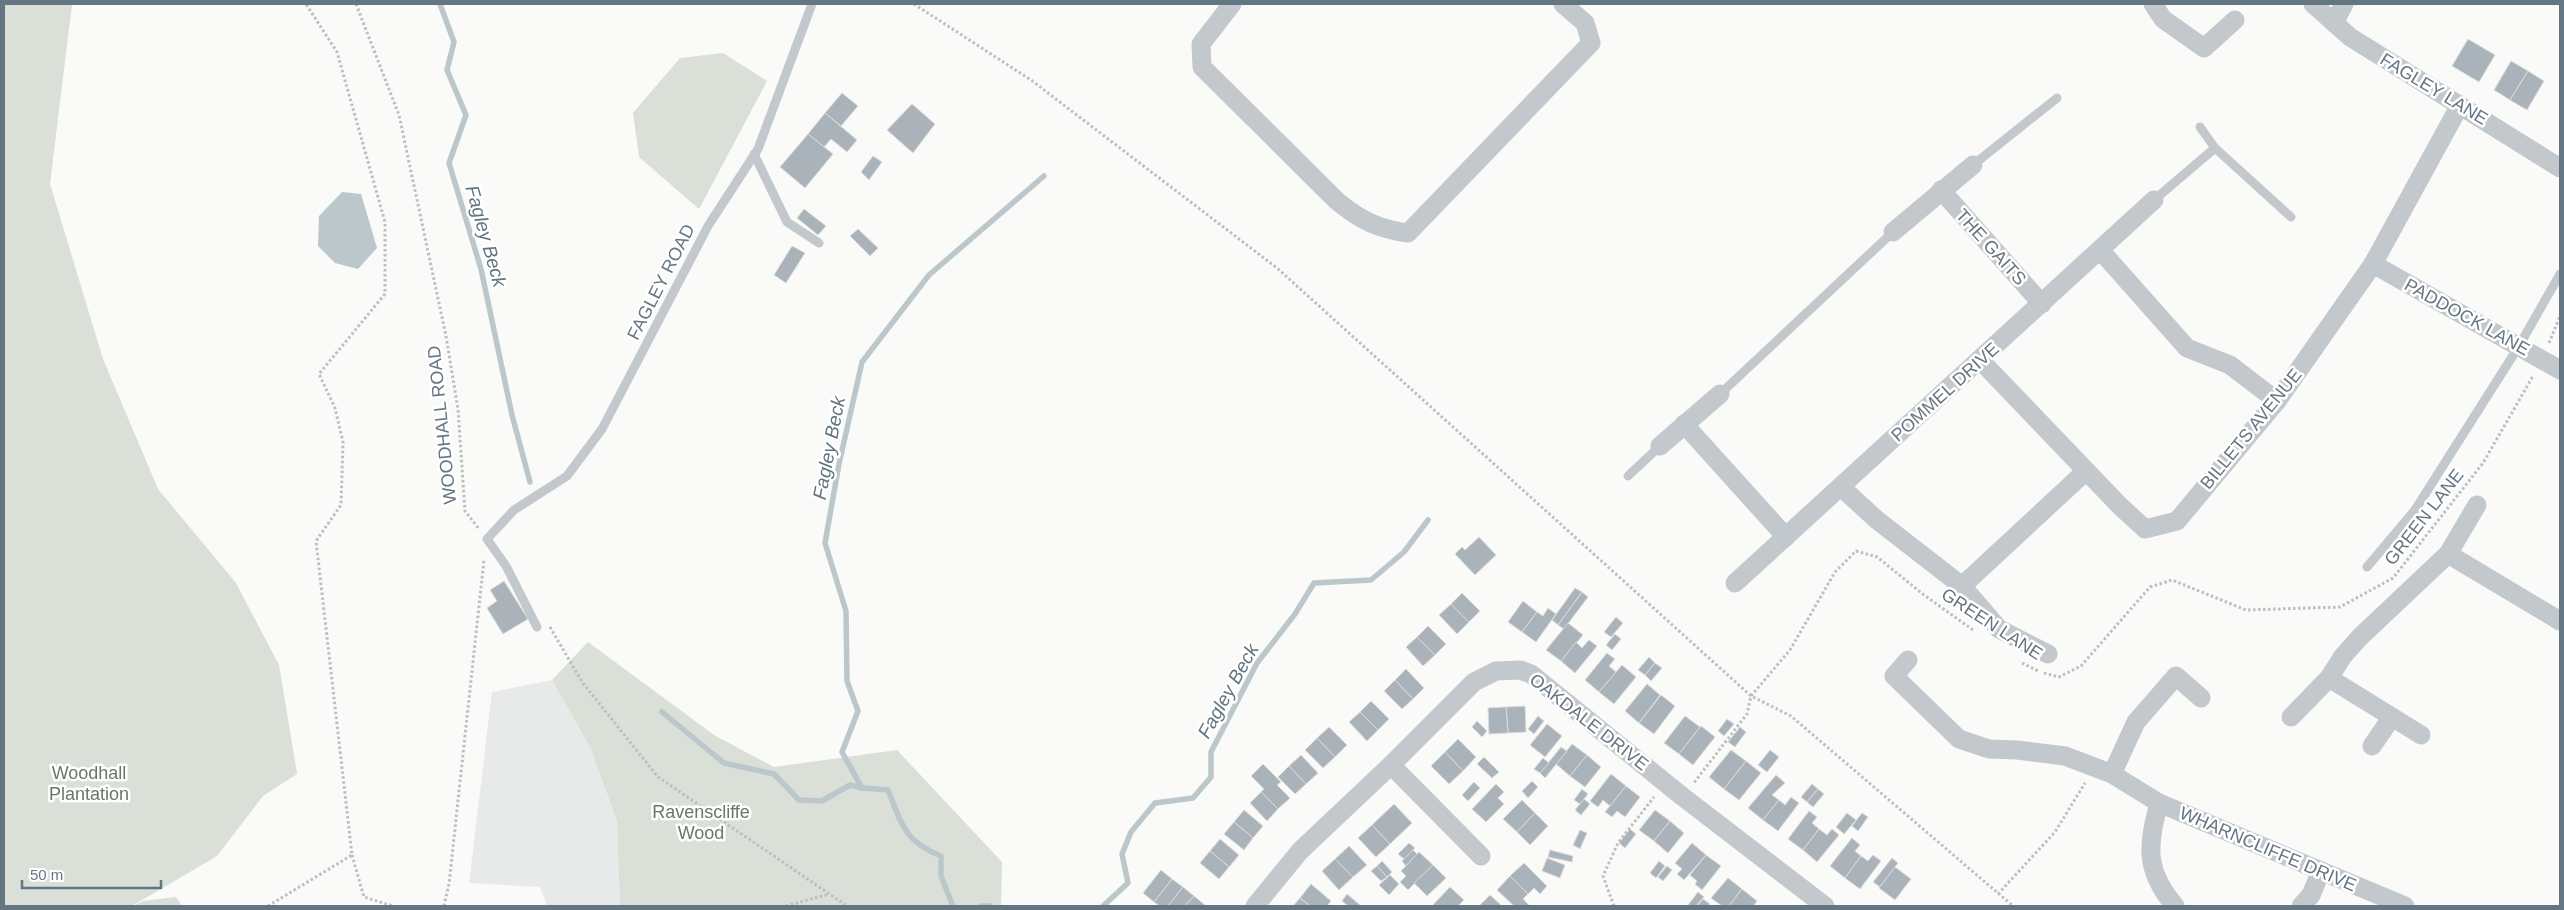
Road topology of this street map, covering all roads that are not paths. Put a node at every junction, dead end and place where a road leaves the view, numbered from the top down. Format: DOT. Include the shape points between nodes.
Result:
graph roads {
  1 [pos="812,4"];
  2 [pos="1232,4"];
  3 [pos="1563,4"];
  4 [pos="2153,4"];
  5 [pos="2312,4"];
  6 [pos="2344,4"];
  7 [pos="2235,20"];
  8 [pos="2334,23"];
  9 [pos="2058,98"];
  10 [pos="2460,105"];
  11 [pos="2200,127"];
  12 [pos="2215,148"];
  13 [pos="754,154"];
  14 [pos="1973,164"];
  15 [pos="2560,168"];
  16 [pos="1940,190"];
  17 [pos="2154,200"];
  18 [pos="2291,217"];
  19 [pos="1893,232"];
  20 [pos="819,244"];
  21 [pos="2100,250"];
  22 [pos="2372,264"];
  23 [pos="2560,274"];
  24 [pos="2042,304"];
  25 [pos="2519,346"];
  26 [pos="1980,360"];
  27 [pos="2560,370"];
  28 [pos="1720,394"];
  29 [pos="2277,400"];
  30 [pos="1684,424"];
  31 [pos="1660,446"];
  32 [pos="2086,471"];
  33 [pos="1628,476"];
  34 [pos="1841,487"];
  35 [pos="2477,505"];
  36 [pos="1786,537"];
  37 [pos="2448,554"];
  38 [pos="2367,567"];
  39 [pos="1735,583"];
  40 [pos="1962,586"];
  41 [pos="2560,621"];
  42 [pos="537,627"];
  43 [pos="2048,654"];
  44 [pos="1908,660"];
  45 [pos="2329,678"];
  46 [pos="2201,698"];
  47 [pos="2392,716"];
  48 [pos="2291,717"];
  49 [pos="2421,735"];
  50 [pos="2372,746"];
  51 [pos="1391,765"];
  52 [pos="2112,774"];
  53 [pos="2159,803"];
  54 [pos="1481,856"];
  55 [pos="2321,871"];
  56 [pos="1255,906"];
  57 [pos="1825,906"];
  58 [pos="2174,906"];
  59 [pos="2301,906"];
  60 [pos="2405,906"];
  1 -- 13 [label="lane, FAGLEY ROAD"];
  2 -- 3 [label="street" via="1201,44 1202,67 1358,219 1390,231 1408,233 1591,43 1585,23"];
  4 -- 7 [label="street" via="2163,19 2204,48"];
  5 -- 8 [label="street, FAGLEY LANE"];
  6 -- 8 [label="street"];
  8 -- 10 [label="street, FAGLEY LANE" via="2350,37"];
  9 -- 14 [label="lane"];
  10 -- 15 [label="street, FAGLEY LANE"];
  10 -- 22 [label="street, BILLETS AVENUE"];
  11 -- 12 [label="lane"];
  12 -- 17 [label="lane"];
  12 -- 18 [label="lane"];
  13 -- 20 [label="lane" via="787,222"];
  13 -- 42 [label="lane, FAGLEY ROAD" via="708,226 602,429 567,476 514,510 487,539 506,566"];
  14 -- 16 [label="street"];
  16 -- 19 [label="street"];
  16 -- 24 [label="street, THE GAITS"];
  17 -- 21 [label="street, POMMEL DRIVE"];
  19 -- 28 [label="lane"];
  21 -- 24 [label="street, POMMEL DRIVE"];
  21 -- 29 [label="street" via="2187,348 2230,365"];
  22 -- 25 [label="street, PADDOCK LANE"];
  22 -- 29 [label="street, BILLETS AVENUE"];
  23 -- 25 [label="lane"];
  24 -- 26 [label="street, POMMEL DRIVE"];
  25 -- 27 [label="street, PADDOCK LANE"];
  25 -- 38 [label="lane" via="2415,510"];
  26 -- 32 [label="street, BILLETS AVENUE"];
  26 -- 34 [label="street, POMMEL DRIVE"];
  28 -- 30 [label="street"];
  29 -- 32 [label="street, BILLETS AVENUE" via="2177,521 2145,528"];
  30 -- 31 [label="street"];
  30 -- 36 [label="street"];
  31 -- 33 [label="lane"];
  32 -- 40 [label="street"];
  34 -- 36 [label="street, POMMEL DRIVE"];
  34 -- 40 [label="street" via="1877,520"];
  35 -- 37 [label="street"];
  36 -- 39 [label="street, POMMEL DRIVE"];
  37 -- 41 [label="street"];
  37 -- 45 [label="street" via="2360,637"];
  40 -- 43 [label="street" via="1999,629"];
  44 -- 52 [label="street, WHARNCLIFFE DRIVE" via="1894,676 1959,739 1990,749 2064,756"];
  45 -- 47 [label="street"];
  45 -- 48 [label="street"];
  46 -- 52 [label="street" via="2176,676 2136,722"];
  47 -- 49 [label="street"];
  47 -- 50 [label="street"];
  51 -- 54 [label="street"];
  51 -- 56 [label="street, OAKDALE DRIVE" via="1300,851"];
  51 -- 57 [label="street, OAKDALE DRIVE" via="1474,682 1496,671 1520,670 1531,674 1688,791"];
  52 -- 53 [label="street, WHARNCLIFFE DRIVE"];
  53 -- 55 [label="street, WHARNCLIFFE DRIVE"];
  53 -- 58 [label="street" via="2150,835 2151,863 2161,890"];
  55 -- 59 [label="street" via="2311,895"];
  55 -- 60 [label="street, WHARNCLIFFE DRIVE"];
}
